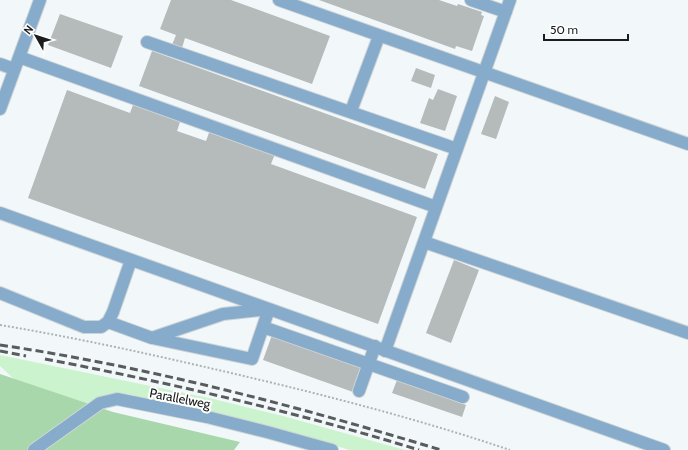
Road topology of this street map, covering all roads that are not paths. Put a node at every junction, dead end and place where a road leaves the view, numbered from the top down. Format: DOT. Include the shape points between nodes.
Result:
graph roads {
  1 [pos="40,0"];
  2 [pos="279,0"];
  3 [pos="471,0"];
  4 [pos="510,0"];
  5 [pos="506,12"];
  6 [pos="379,36"];
  7 [pos="147,42"];
  8 [pos="19,56"];
  9 [pos="0,64"];
  10 [pos="14,69"];
  11 [pos="484,73"];
  12 [pos="1,104"];
  13 [pos="351,111"];
  14 [pos="688,144"];
  15 [pos="457,149"];
  16 [pos="436,207"];
  17 [pos="0,213"];
  18 [pos="424,242"];
  19 [pos="131,260"];
  20 [pos="0,294"];
  21 [pos="269,309"];
  22 [pos="108,322"];
  23 [pos="263,327"];
  24 [pos="688,333"];
  25 [pos="152,338"];
  26 [pos="380,348"];
  27 [pos="368,364"];
  28 [pos="359,391"];
  29 [pos="463,397"];
  30 [pos="35,450"];
  31 [pos="332,450"];
  32 [pos="664,450"];
  1 -- 8 [label="street"];
  2 -- 6 [label="street"];
  3 -- 5 [label="street"];
  4 -- 5 [label="street"];
  5 -- 11 [label="street"];
  6 -- 11 [label="street"];
  6 -- 13 [label="street"];
  7 -- 13 [label="street"];
  8 -- 10 [label="street"];
  8 -- 16 [label="street"];
  9 -- 10 [label="street"];
  10 -- 12 [label="street"];
  11 -- 14 [label="street"];
  11 -- 15 [label="street"];
  13 -- 15 [label="street"];
  15 -- 16 [label="street"];
  16 -- 18 [label="street"];
  17 -- 19 [label="street"];
  18 -- 24 [label="street"];
  18 -- 26 [label="street"];
  19 -- 21 [label="street"];
  19 -- 22 [label="street"];
  20 -- 22 [label="street" via="84,327 101,327"];
  21 -- 23 [label="street"];
  21 -- 25 [label="street" via="223,314"];
  21 -- 26 [label="street"];
  22 -- 25 [label="street"];
  23 -- 25 [label="street" via="252,359"];
  23 -- 27 [label="street"];
  26 -- 27 [label="street"];
  26 -- 32 [label="street"];
  27 -- 28 [label="street"];
  27 -- 29 [label="street"];
  30 -- 31 [label="street, Parallelweg" via="100,403 117,400 215,419"];
}
